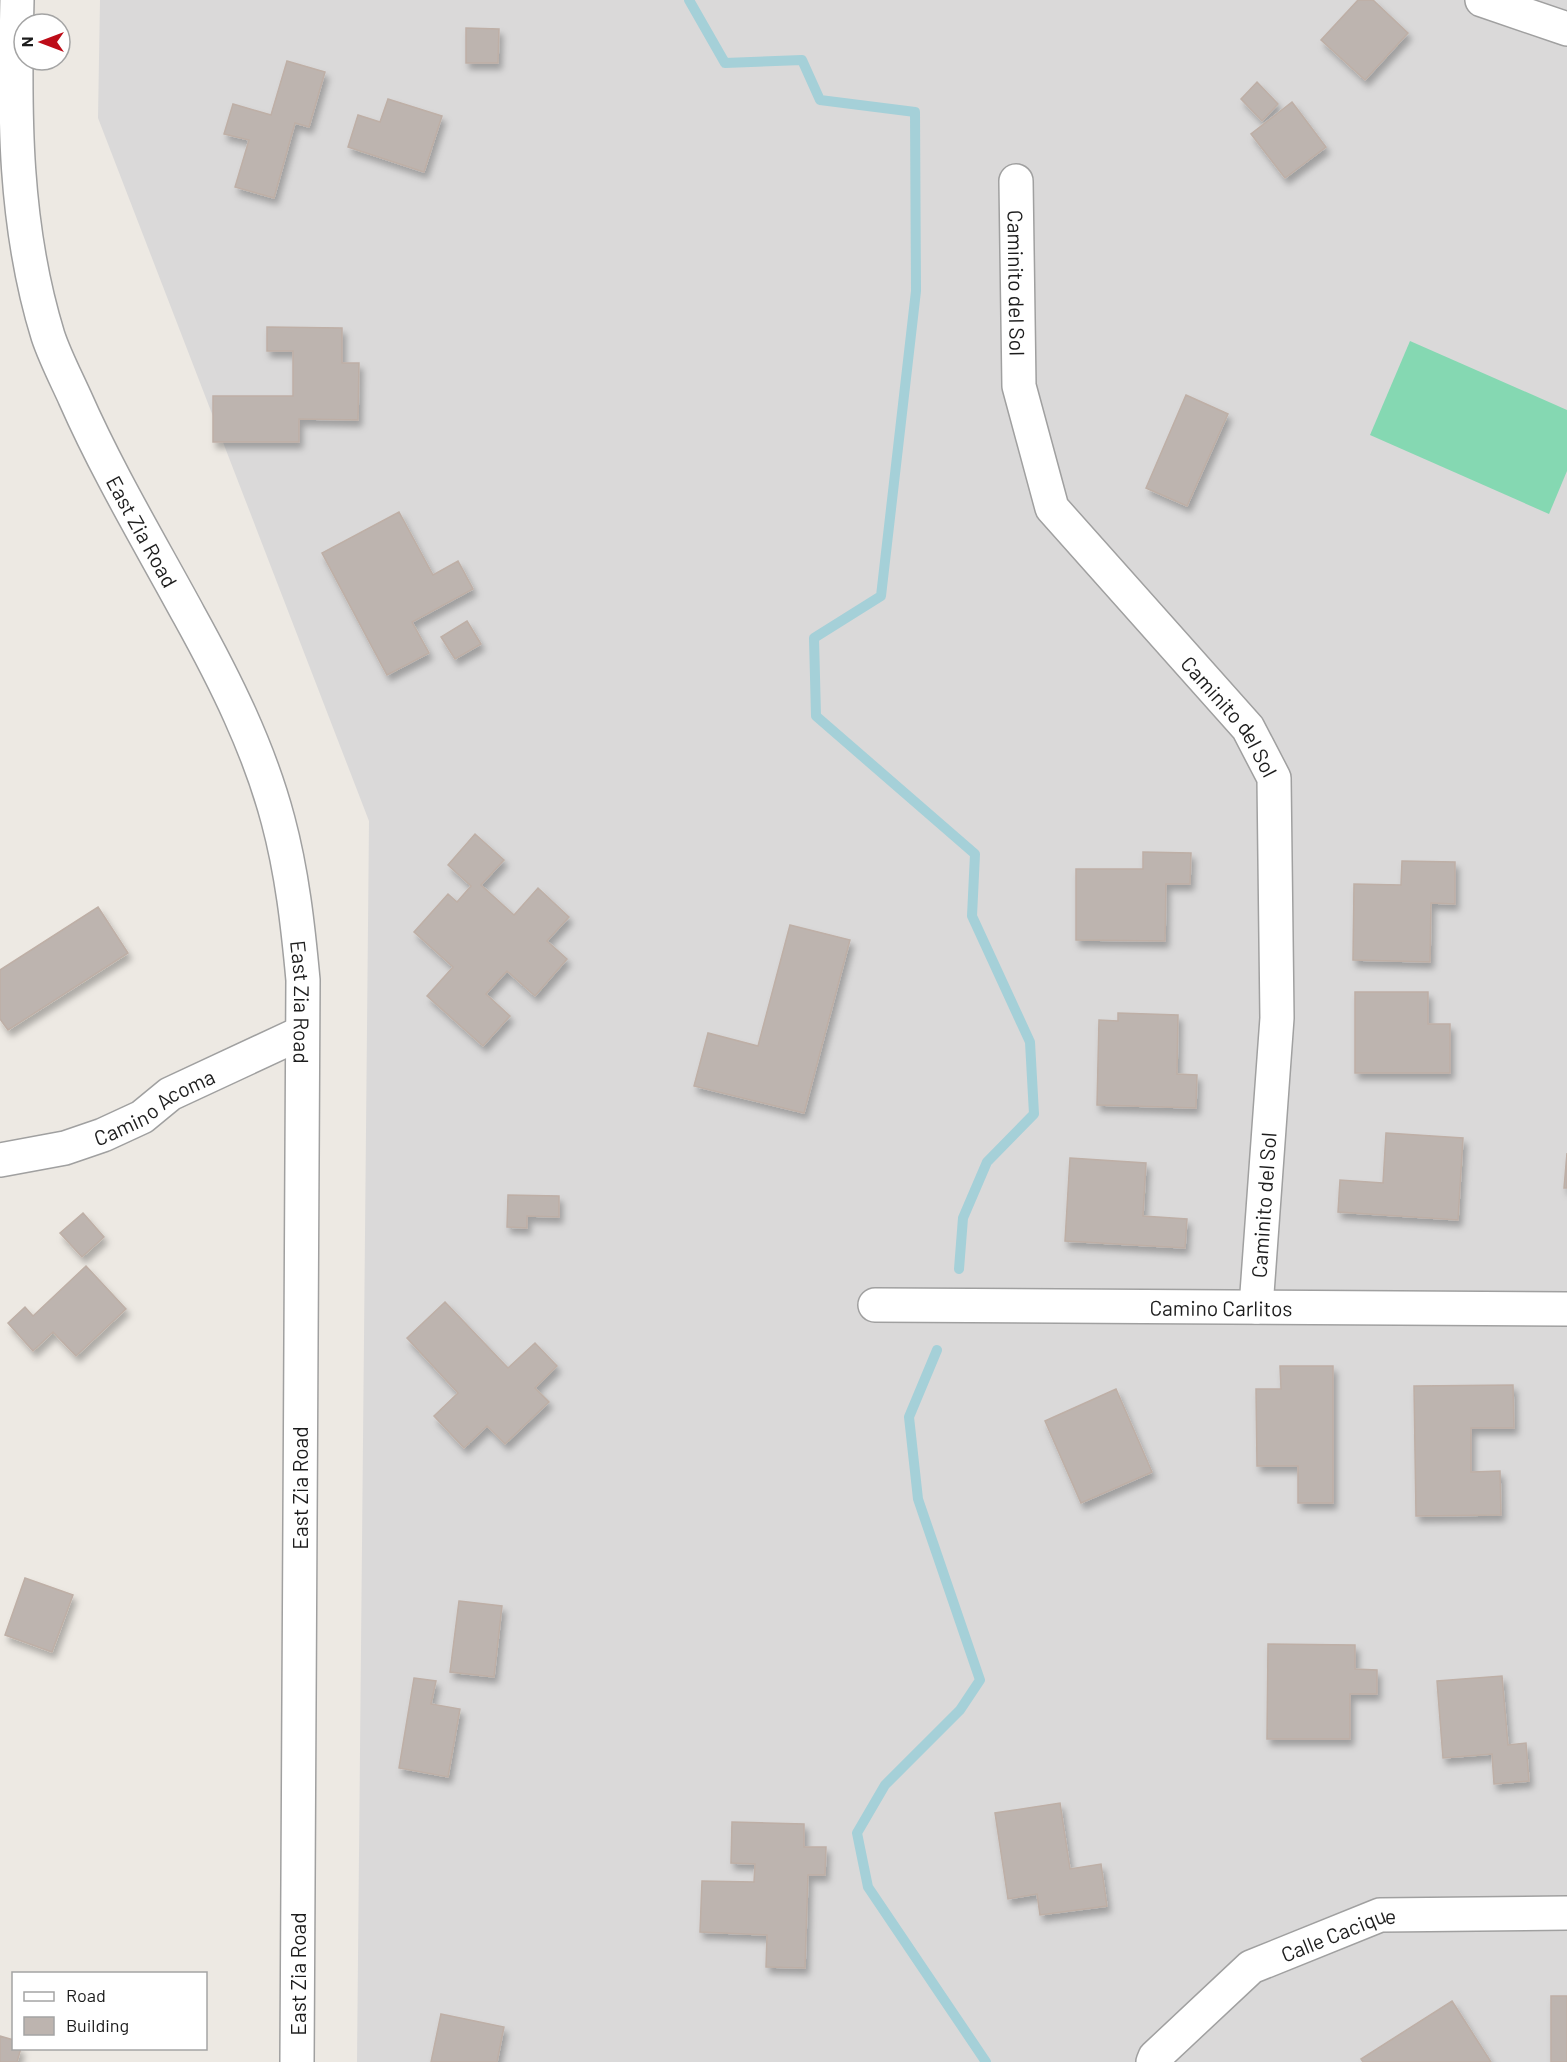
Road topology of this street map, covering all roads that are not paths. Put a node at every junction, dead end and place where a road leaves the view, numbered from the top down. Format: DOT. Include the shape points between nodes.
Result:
graph roads {
  1 [pos="16,0"];
  2 [pos="1482,0"];
  3 [pos="1567,29"];
  4 [pos="1016,181"];
  5 [pos="301,1033"];
  6 [pos="0,1160"];
  7 [pos="875,1305"];
  8 [pos="1256,1307"];
  9 [pos="1567,1309"];
  10 [pos="1567,1913"];
  11 [pos="297,2062"];
  12 [pos="1153,2062"];
  1 -- 5 [label="street, East Zia Road" via="20,201 37,296 49,338 99,453 217,667 264,775 278,820 298,921 303,980"];
  2 -- 3 [label="street"];
  4 -- 8 [label="street, Caminito del Sol" via="1018,386 1052,508 1248,728 1274,778 1277,1018"];
  5 -- 6 [label="street, Camino Acoma" via="170,1094 142,1117 102,1135 65,1148"];
  5 -- 11 [label="street, East Zia Road"];
  7 -- 8 [label="street, Camino Carlitos"];
  8 -- 9 [label="street, Camino Carlitos"];
  10 -- 12 [label="street, Calle Cacique" via="1380,1916 1251,1967"];
}
